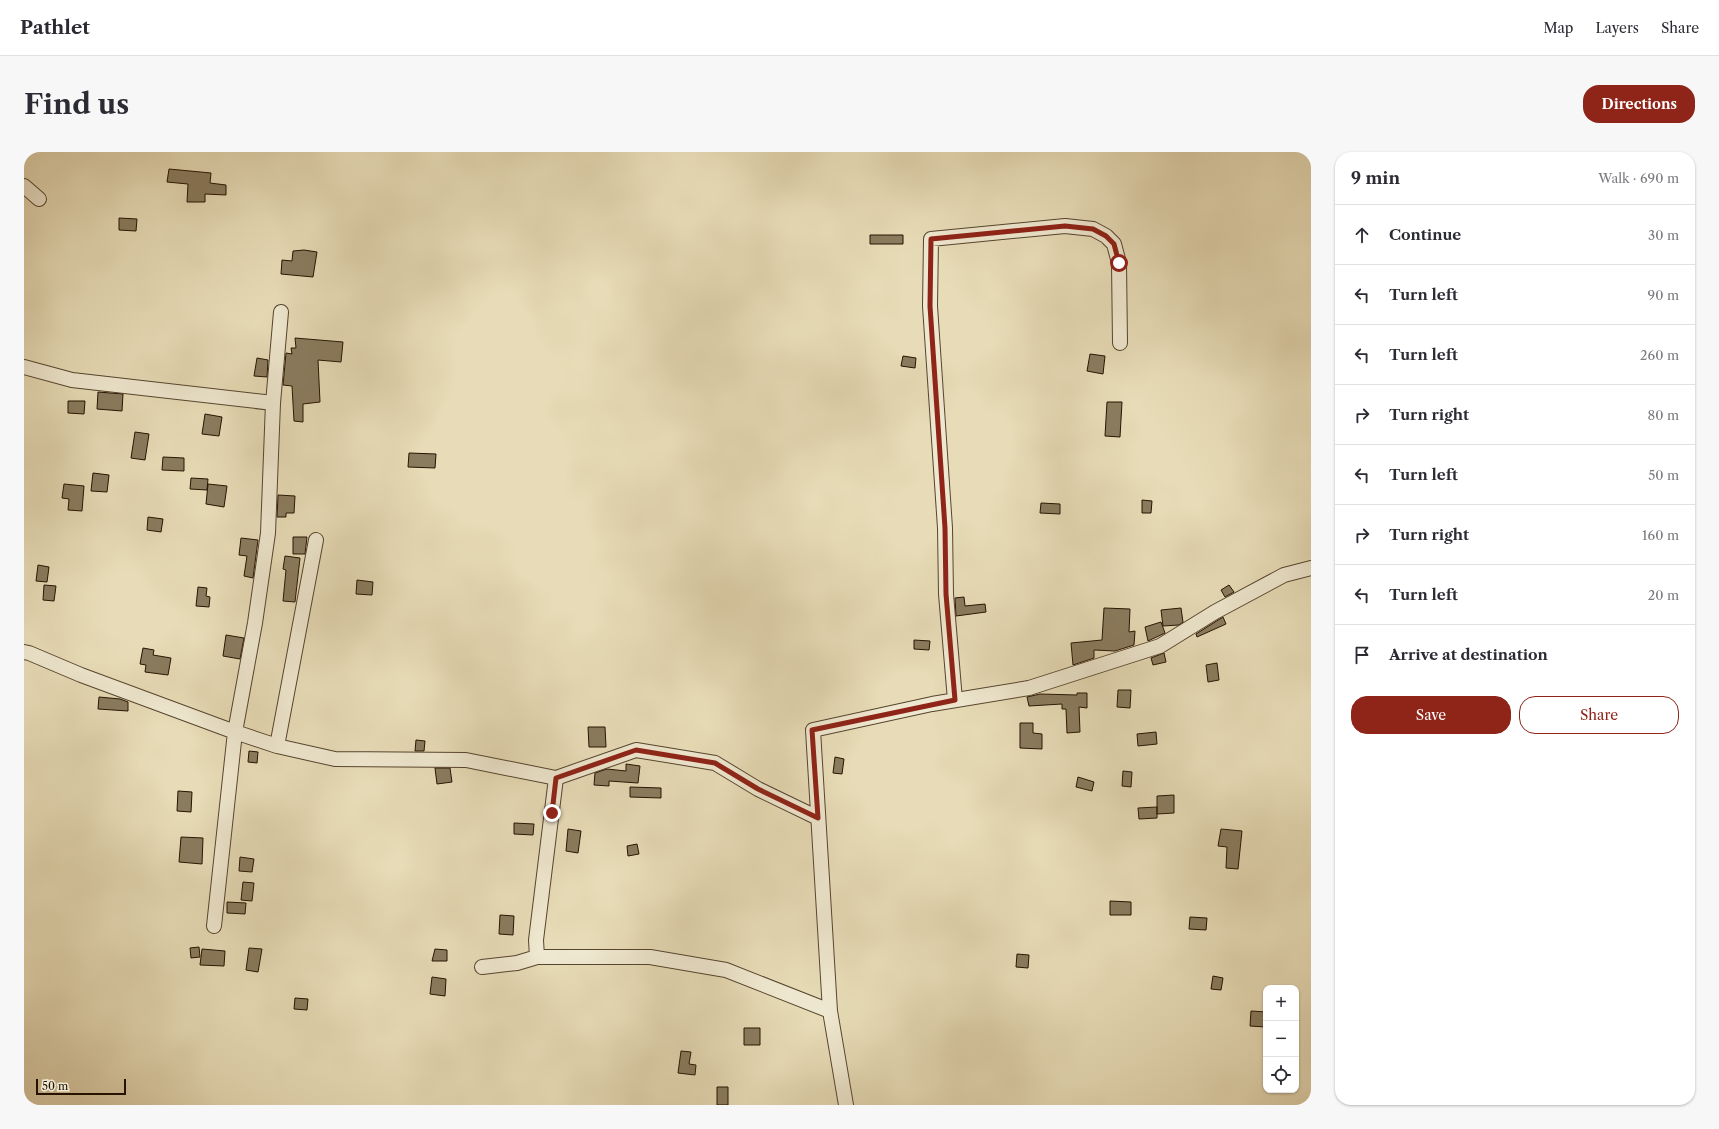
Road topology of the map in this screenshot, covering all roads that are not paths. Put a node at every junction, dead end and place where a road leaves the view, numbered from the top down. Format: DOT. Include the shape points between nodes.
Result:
graph roads {
  1 [pos="24,186"];
  2 [pos="39,199"];
  3 [pos="282,312"];
  4 [pos="1120,343"];
  5 [pos="24,367"];
  6 [pos="273,403"];
  7 [pos="316,540"];
  8 [pos="1311,568"];
  9 [pos="24,652"];
  10 [pos="955,700"];
  11 [pos="235,732"];
  12 [pos="277,746"];
  13 [pos="556,778"];
  14 [pos="818,818"];
  15 [pos="214,926"];
  16 [pos="537,957"];
  17 [pos="482,967"];
  18 [pos="830,1011"];
  19 [pos="846,1105"];
  1 -- 2 [label="street"];
  3 -- 6 [label="street"];
  4 -- 10 [label="street" via="1119,263 1114,244 1106,236 1093,229 1065,226 931,239 930,306 945,528 946,594"];
  5 -- 6 [label="street" via="72,380"];
  6 -- 11 [label="street" via="268,533"];
  7 -- 12 [label="street"];
  8 -- 10 [label="street" via="1284,575 1215,612 1160,646 1029,688"];
  9 -- 11 [label="street"];
  10 -- 14 [label="street" via="812,730"];
  11 -- 12 [label="street"];
  11 -- 15 [label="street"];
  12 -- 13 [label="street" via="335,759 466,760"];
  13 -- 14 [label="street" via="636,750 715,763 758,789"];
  13 -- 16 [label="street" via="536,940"];
  14 -- 18 [label="street"];
  16 -- 17 [label="street" via="517,963"];
  16 -- 18 [label="street" via="650,957 726,970"];
  18 -- 19 [label="street"];
}
